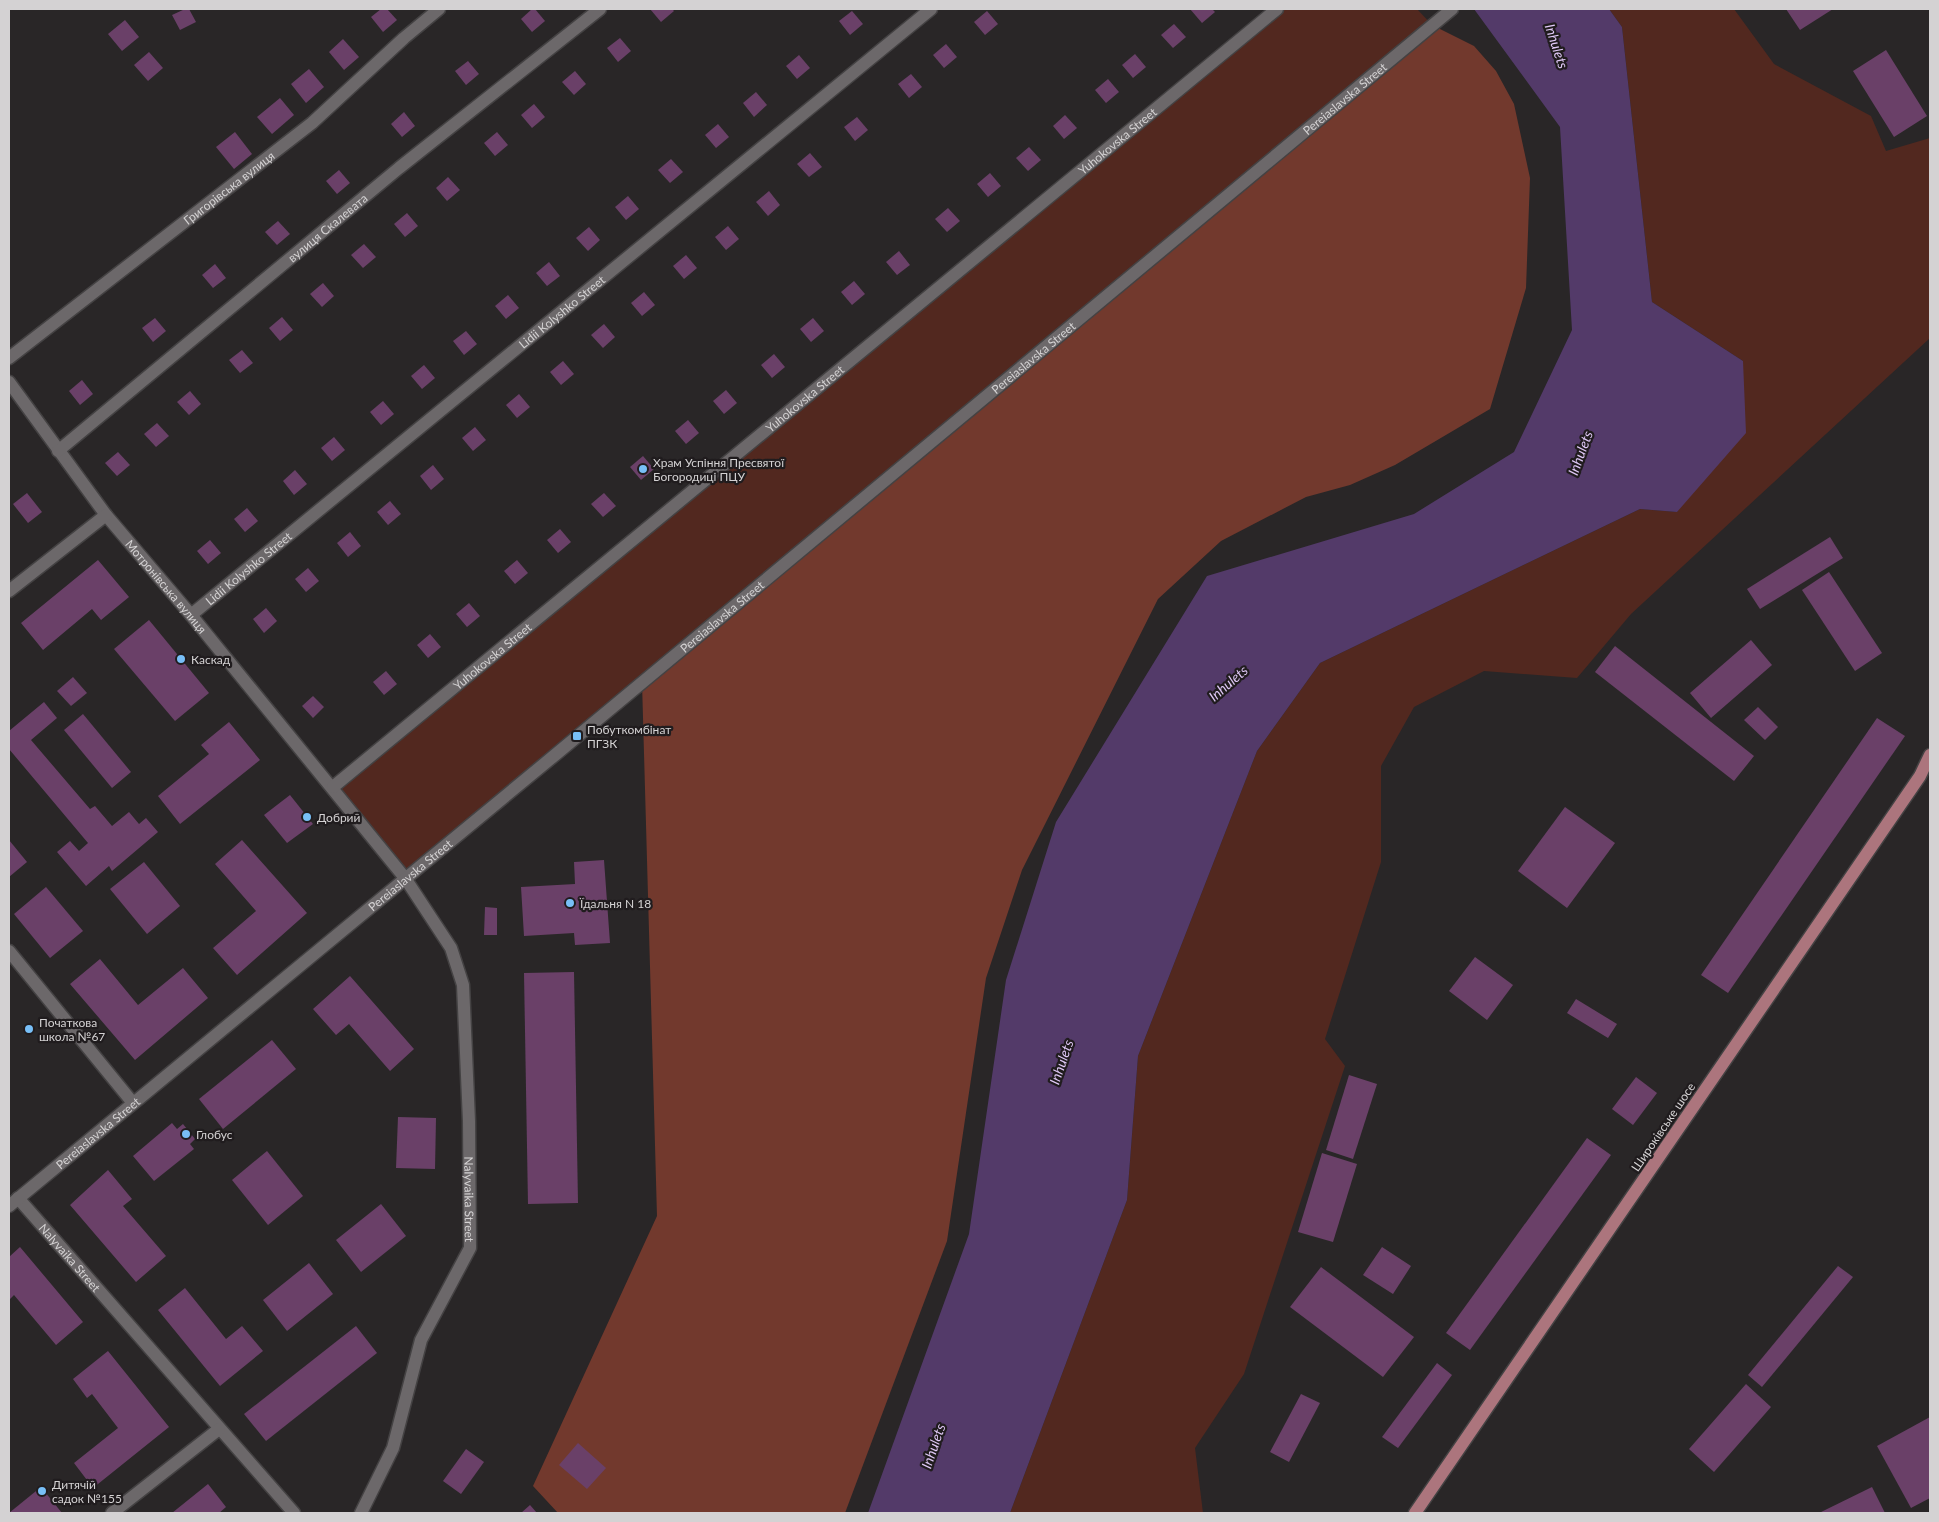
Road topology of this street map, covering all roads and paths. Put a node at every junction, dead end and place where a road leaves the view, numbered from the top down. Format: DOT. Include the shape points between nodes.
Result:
graph roads {
  1 [pos="439,9"];
  2 [pos="600,9"];
  3 [pos="931,9"];
  4 [pos="1277,9"];
  5 [pos="1452,9"];
  6 [pos="9,358"];
  7 [pos="9,382"];
  8 [pos="58,451"];
  9 [pos="106,515"];
  10 [pos="9,591"];
  11 [pos="191,615"];
  12 [pos="1930,755"];
  13 [pos="333,787"];
  14 [pos="405,878"];
  15 [pos="9,950"];
  16 [pos="133,1103"];
  17 [pos="13,1202"];
  18 [pos="220,1429"];
  19 [pos="112,1513"];
  20 [pos="294,1513"];
  21 [pos="361,1513"];
  22 [pos="1414,1513"];
  1 -- 6 [label="street, Григорівська вулиця" via="312,124"];
  2 -- 8 [label="street, вулиця Скалевата" via="399,168"];
  3 -- 11 [label="street, Lidii Kolyshko Street"];
  4 -- 13 [label="street, Yuhokovska Street"];
  5 -- 14 [label="street, Pereiaslavska Street"];
  7 -- 8 [label="street, Мотронівська вулиця"];
  8 -- 9 [label="street, Мотронівська вулиця"];
  9 -- 10 [label="street"];
  9 -- 11 [label="street, Мотронівська вулиця"];
  11 -- 13 [label="street, Мотронівська вулиця"];
  12 -- 22 [label="main road, Широківське шосе" via="1920,776"];
  13 -- 14 [label="street, Мотронівська вулиця"];
  14 -- 16 [label="street, Pereiaslavska Street"];
  14 -- 21 [label="street, Nalyvaika Street" via="451,948 463,985 470,1248 421,1340 393,1448"];
  15 -- 16 [label="street"];
  16 -- 17 [label="street, Pereiaslavska Street"];
  17 -- 18 [label="street, Nalyvaika Street"];
  18 -- 19 [label="street"];
  18 -- 20 [label="street, Nalyvaika Street"];
}
